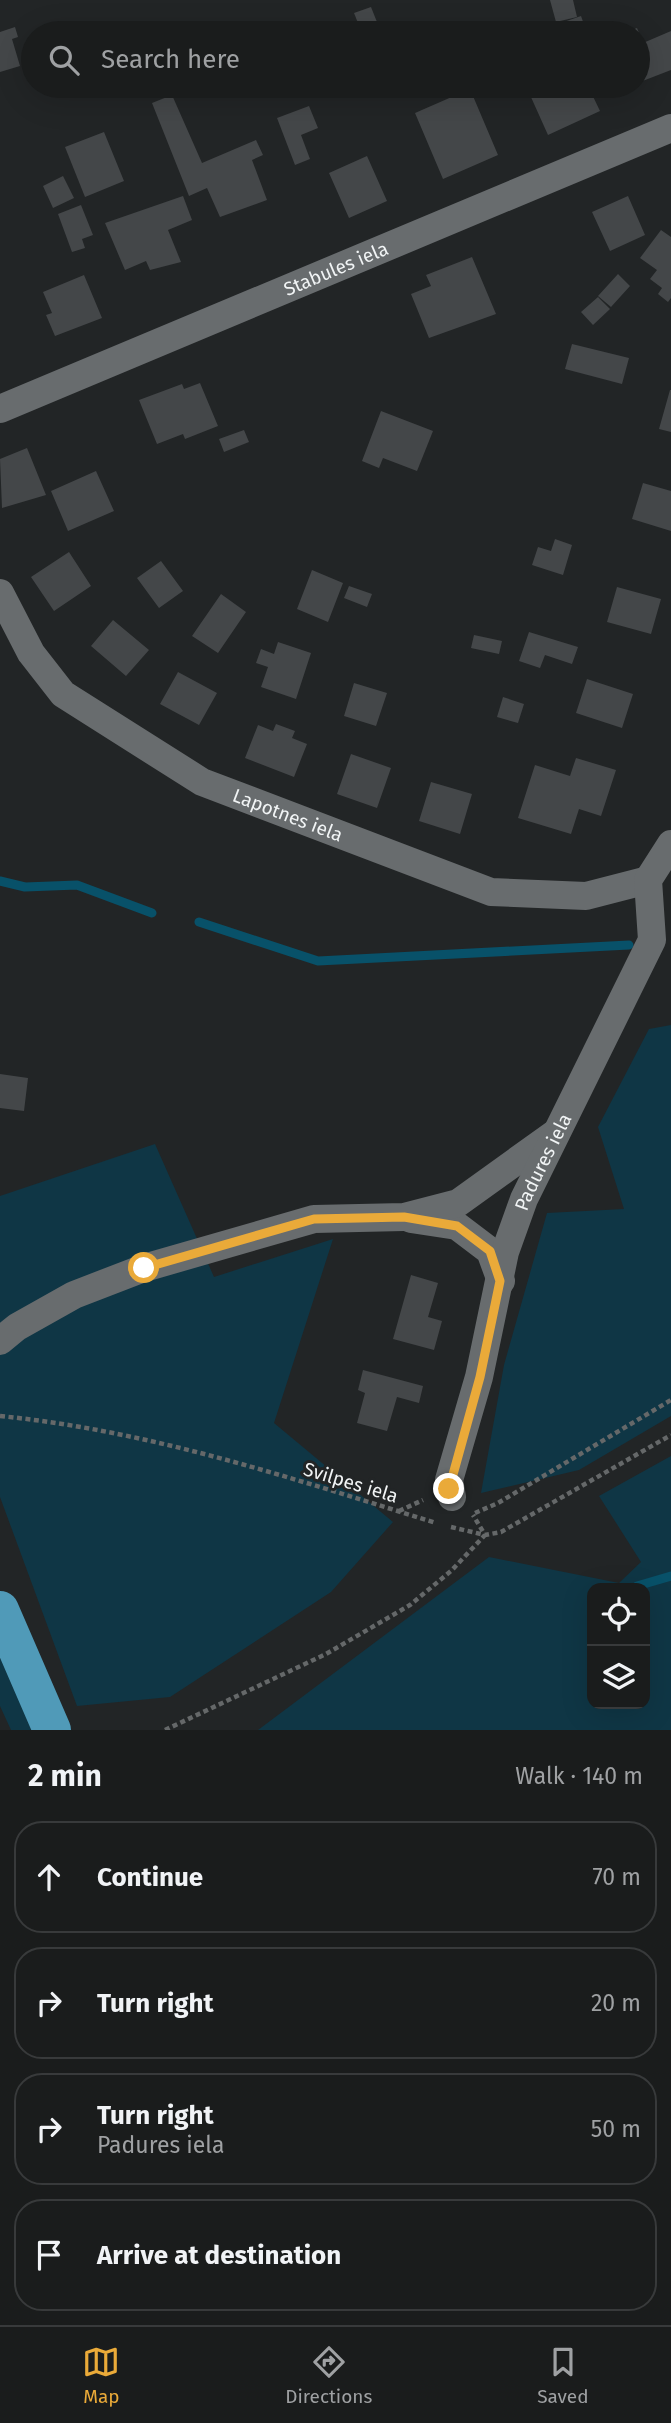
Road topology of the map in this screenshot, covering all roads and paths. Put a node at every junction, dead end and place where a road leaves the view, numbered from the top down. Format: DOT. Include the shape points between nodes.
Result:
graph roads {
  1 [pos="671,128"];
  2 [pos="0,409"];
  3 [pos="0,593"];
  4 [pos="671,844"];
  5 [pos="648,880"];
  6 [pos="556,1132"];
  7 [pos="404,1217"];
  8 [pos="500,1281"];
  9 [pos="0,1341"];
  10 [pos="671,1400"];
  11 [pos="0,1416"];
  12 [pos="671,1434"];
  13 [pos="458,1512"];
  14 [pos="445,1526"];
  15 [pos="485,1535"];
  16 [pos="0,1610"];
  17 [pos="52,1730"];
  18 [pos="165,1730"];
  1 -- 2 [label="street, Stabules iela"];
  3 -- 5 [label="street, Lapotnes iela" via="31,653 63,694 202,782 491,892 586,896"];
  4 -- 5 [label="street"];
  5 -- 6 [label="street, Padures iela" via="652,940"];
  6 -- 7 [label="street" via="458,1203"];
  6 -- 8 [label="street, Padures iela" via="524,1199"];
  7 -- 8 [label="street" via="457,1226 490,1251"];
  7 -- 9 [label="street" via="314,1219 144,1268 74,1295"];
  8 -- 13 [label="street, Padures iela" via="480,1377 449,1480"];
  10 -- 13 [label="path" via="498,1503"];
  11 -- 14 [label="path, Svilpes iela" via="67,1422 152,1439"];
  12 -- 15 [label="path" via="517,1525"];
  13 -- 14 [label="path"];
  14 -- 15 [label="path, Svilpes iela"];
  15 -- 18 [label="path" via="410,1605 326,1654"];
  16 -- 17 [label="highway"];
}
